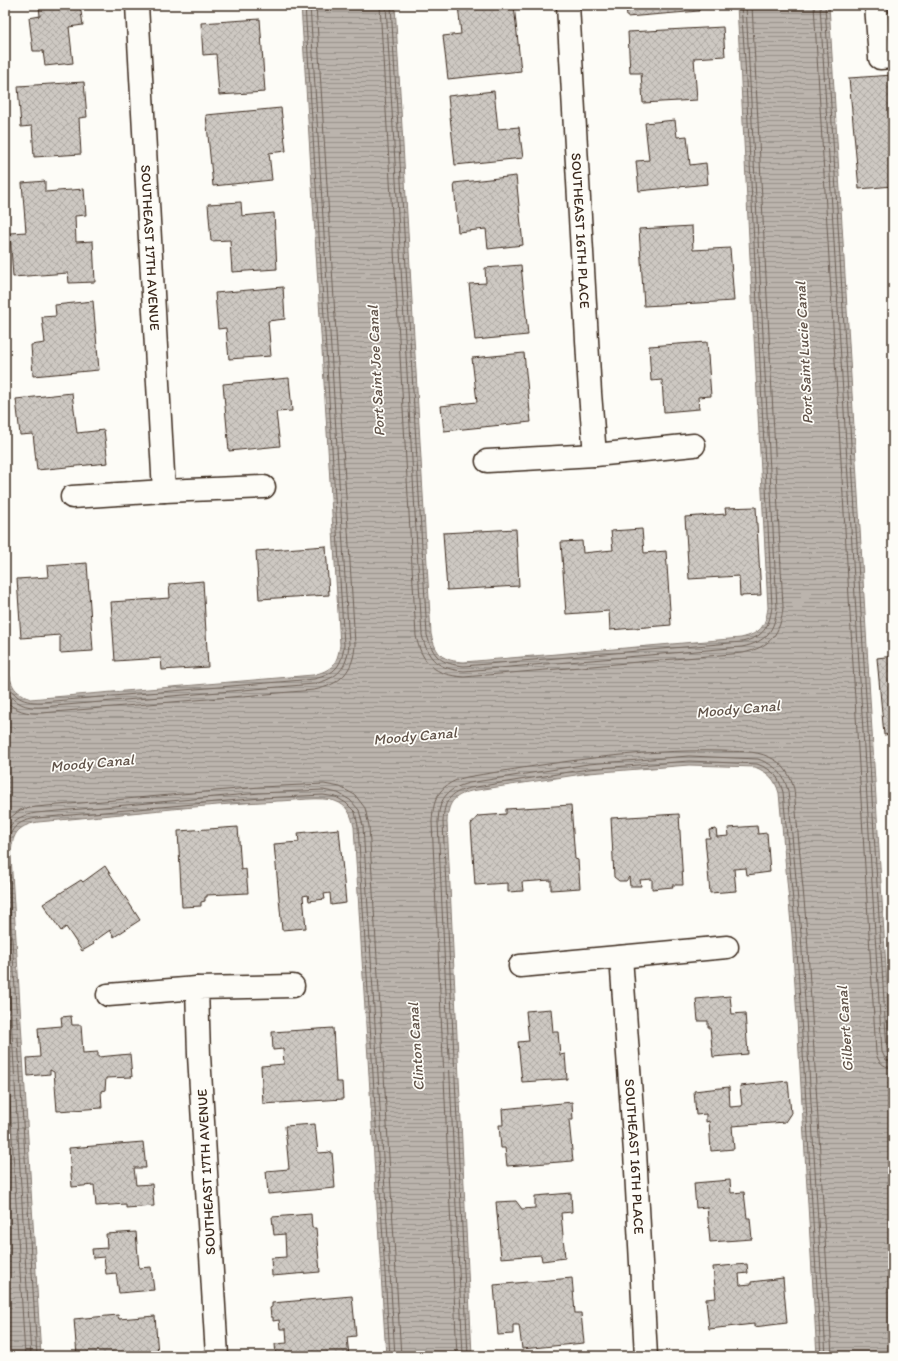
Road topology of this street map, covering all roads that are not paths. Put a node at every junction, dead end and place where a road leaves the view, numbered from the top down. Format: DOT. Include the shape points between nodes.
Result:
graph roads {
  1 [pos="137,5"];
  2 [pos="568,5"];
  3 [pos="876,5"];
  4 [pos="893,57"];
  5 [pos="694,445"];
  6 [pos="595,456"];
  7 [pos="487,461"];
  8 [pos="264,487"];
  9 [pos="164,491"];
  10 [pos="72,497"];
  11 [pos="727,947"];
  12 [pos="621,957"];
  13 [pos="520,966"];
  14 [pos="292,986"];
  15 [pos="197,988"];
  16 [pos="108,995"];
  17 [pos="217,1356"];
  18 [pos="646,1356"];
  1 -- 9 [label="street, SOUTHEAST 17TH AVENUE"];
  2 -- 6 [label="street, SOUTHEAST 16TH PLACE"];
  3 -- 4 [label="street" via="880,58"];
  5 -- 6 [label="street"];
  6 -- 7 [label="street"];
  8 -- 9 [label="street"];
  9 -- 10 [label="street"];
  11 -- 12 [label="street"];
  12 -- 13 [label="street"];
  12 -- 18 [label="street, SOUTHEAST 16TH PLACE"];
  14 -- 15 [label="street"];
  15 -- 16 [label="street"];
  15 -- 17 [label="street, SOUTHEAST 17TH AVENUE"];
}
